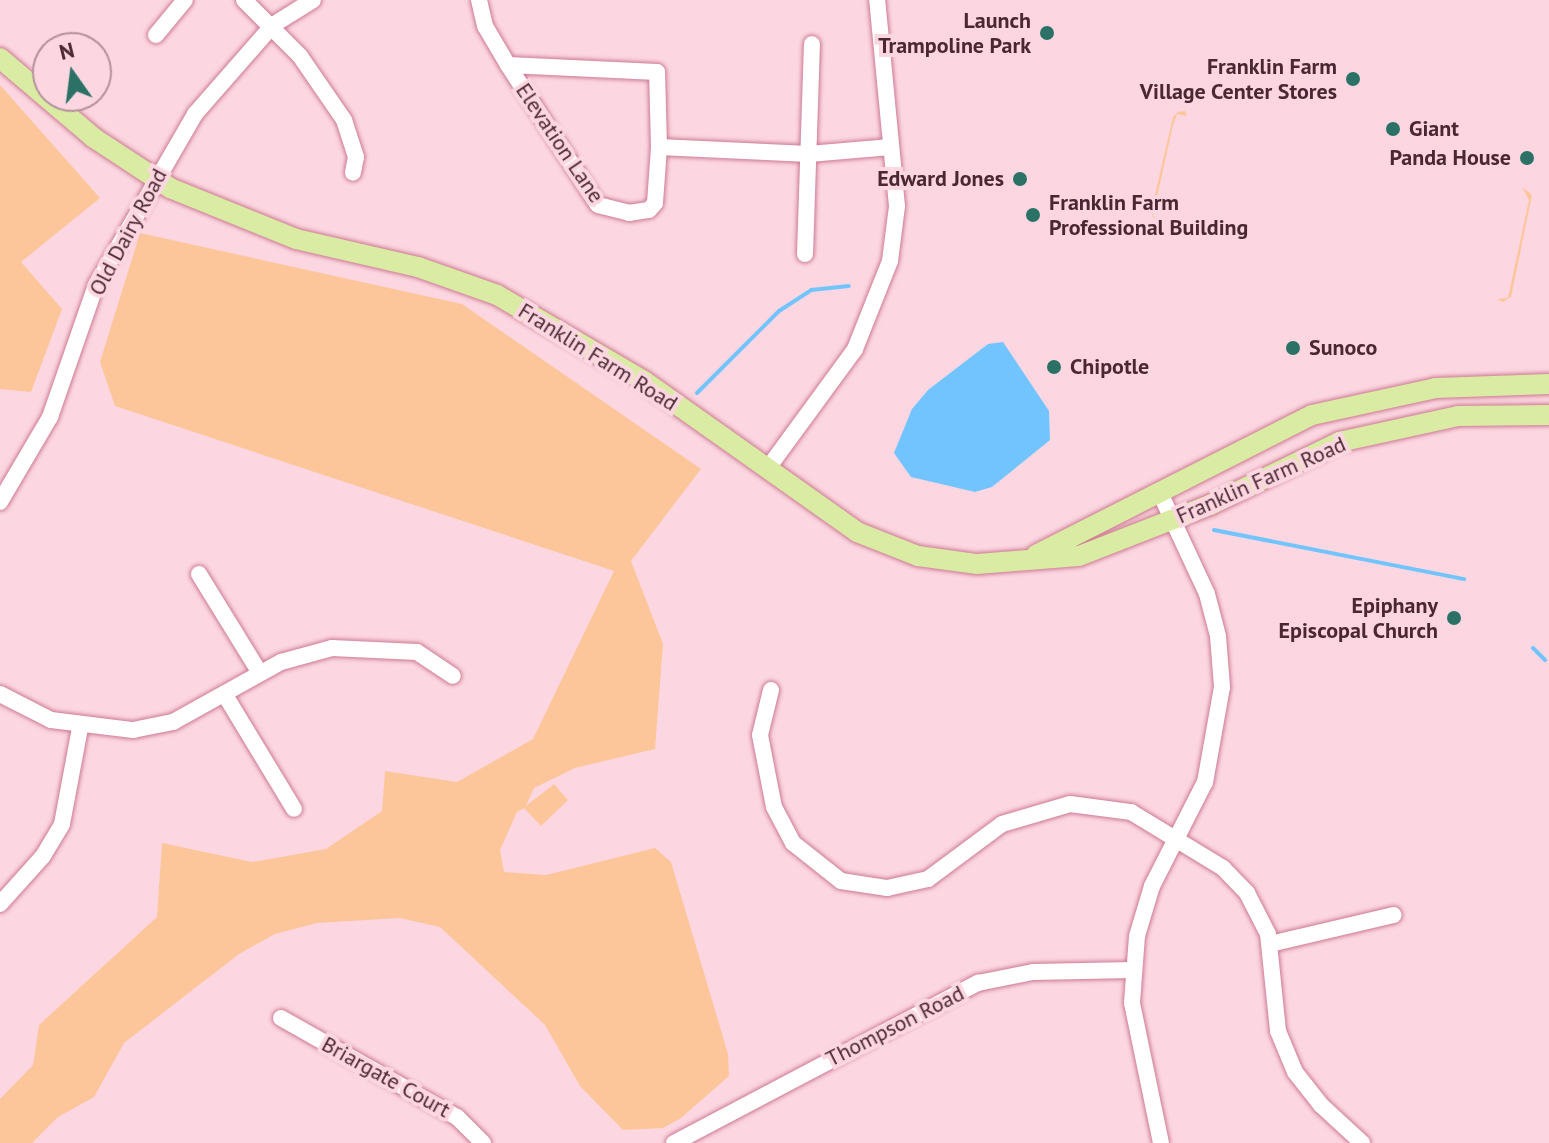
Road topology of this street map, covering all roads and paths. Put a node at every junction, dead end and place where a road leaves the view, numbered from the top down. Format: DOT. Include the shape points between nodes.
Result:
graph roads {
  1 [pos="185,0"];
  2 [pos="244,0"];
  3 [pos="313,0"];
  4 [pos="479,0"];
  5 [pos="877,0"];
  6 [pos="273,25"];
  7 [pos="156,35"];
  8 [pos="812,44"];
  9 [pos="0,58"];
  10 [pos="508,65"];
  11 [pos="659,147"];
  12 [pos="891,147"];
  13 [pos="809,154"];
  14 [pos="353,173"];
  15 [pos="156,179"];
  16 [pos="805,254"];
  17 [pos="1549,384"];
  18 [pos="1549,415"];
  19 [pos="768,468"];
  20 [pos="1160,493"];
  21 [pos="0,502"];
  22 [pos="1174,520"];
  23 [pos="1025,560"];
  24 [pos="199,574"];
  25 [pos="260,673"];
  26 [pos="453,676"];
  27 [pos="771,690"];
  28 [pos="0,694"];
  29 [pos="225,695"];
  30 [pos="80,728"];
  31 [pos="294,809"];
  32 [pos="1175,838"];
  33 [pos="0,904"];
  34 [pos="1394,915"];
  35 [pos="1270,944"];
  36 [pos="1133,970"];
  37 [pos="281,1018"];
  38 [pos="483,1143"];
  39 [pos="674,1143"];
  40 [pos="1161,1143"];
  41 [pos="1362,1143"];
  1 -- 7 [label="street"];
  2 -- 6 [label="street"];
  3 -- 6 [label="street, Old Dairy Road"];
  4 -- 10 [label="street, Elevation Lane" via="485,26"];
  5 -- 12 [label="street"];
  6 -- 14 [label="street" via="344,120 356,157"];
  6 -- 15 [label="street, Old Dairy Road" via="210,94"];
  8 -- 13 [label="street"];
  9 -- 15 [label="main road, Franklin Farm Road" via="94,138"];
  10 -- 11 [label="street, Elevation Lane" via="657,72"];
  10 -- 11 [label="street, Elevation Lane" via="598,205 629,213 649,210 655,203"];
  11 -- 13 [label="street"];
  12 -- 13 [label="street"];
  12 -- 19 [label="street" via="896,228 881,293 855,349"];
  13 -- 16 [label="street"];
  15 -- 19 [label="main road, Franklin Farm Road" via="296,239 418,267 497,295 586,343"];
  15 -- 21 [label="street, Old Dairy Road" via="96,285 36,448"];
  17 -- 20 [label="main road, Franklin Farm Road" via="1436,388 1345,403 1267,434"];
  18 -- 22 [label="main road, Franklin Farm Road" via="1458,416 1379,431 1298,459"];
  19 -- 23 [label="main road, Franklin Farm Road" via="857,532 892,548 950,562"];
  20 -- 22 [label="street"];
  20 -- 23 [label="main road, Franklin Farm Road"];
  22 -- 23 [label="main road, Franklin Farm Road" via="1079,556"];
  22 -- 32 [label="street" via="1214,619 1222,687 1205,782"];
  24 -- 25 [label="street"];
  25 -- 26 [label="street" via="306,653 361,646 417,652"];
  25 -- 29 [label="street"];
  27 -- 32 [label="street" via="760,735 774,807 807,859 841,881 887,888 928,879 1002,824 1051,807 1115,808"];
  28 -- 30 [label="street"];
  29 -- 30 [label="street" via="185,717 149,728"];
  29 -- 31 [label="street"];
  30 -- 33 [label="street" via="62,824 43,856"];
  32 -- 35 [label="street" via="1238,882 1259,912"];
  32 -- 36 [label="street" via="1142,916"];
  34 -- 35 [label="street"];
  35 -- 41 [label="street" via="1274,1010 1285,1051 1307,1090"];
  36 -- 39 [label="street, Thompson Road" via="1033,972 978,983"];
  36 -- 40 [label="street" via="1137,1041"];
  37 -- 38 [label="street, Briargate Court" via="457,1117"];
}
